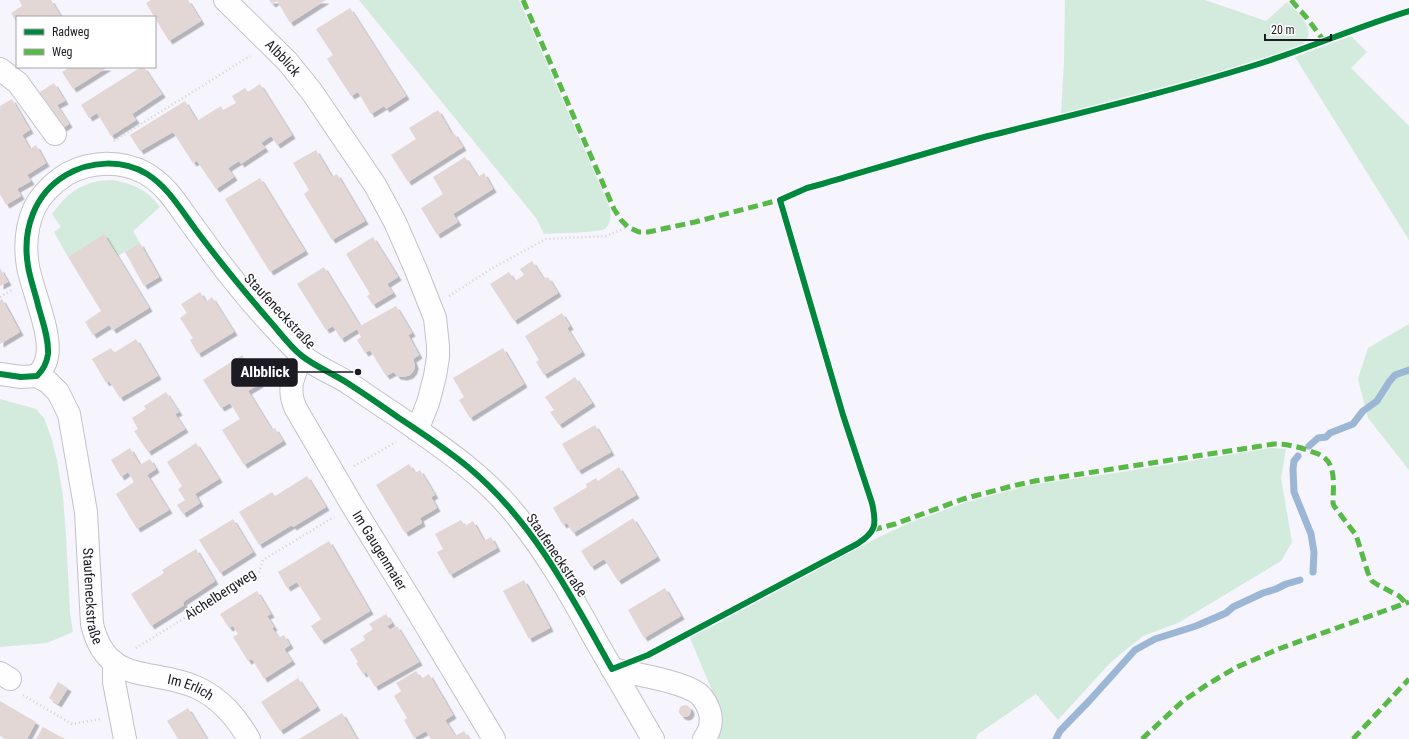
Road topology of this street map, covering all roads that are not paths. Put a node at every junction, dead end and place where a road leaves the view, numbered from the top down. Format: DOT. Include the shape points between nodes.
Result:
graph roads {
  1 [pos="225,0"];
  2 [pos="0,69"];
  3 [pos="55,134"];
  4 [pos="302,356"];
  5 [pos="0,374"];
  6 [pos="37,376"];
  7 [pos="417,430"];
  8 [pos="114,662"];
  9 [pos="612,669"];
  10 [pos="125,739"];
  11 [pos="249,739"];
  12 [pos="494,739"];
  13 [pos="653,739"];
  14 [pos="704,739"];
  1 -- 7 [label="street, Albblick" via="300,76 375,186 395,222 431,307 438,336 438,361 431,393"];
  2 -- 3 [label="street" via="18,83"];
  4 -- 6 [label="street, Staufeneckstraße" via="232,277 162,185 138,170 101,164 75,170 57,181 42,196 28,226 28,267 44,325 48,354"];
  4 -- 7 [label="street, Staufeneckstraße" via="350,384"];
  4 -- 12 [label="street, Im Gaugenmaier" via="290,387 291,398 302,421"];
  5 -- 6 [label="street"];
  6 -- 8 [label="street, Staufeneckstraße" via="58,392 69,414 87,519 92,624 102,649"];
  7 -- 9 [label="street, Staufeneckstraße" via="469,468 514,513 550,562"];
  8 -- 10 [label="street, Staufeneckstraße" via="114,682"];
  8 -- 11 [label="street, Im Erlich" via="132,672 179,681 206,692 232,713"];
  9 -- 13 [label="street, Staufeneckstraße"];
  9 -- 14 [label="street" via="678,685 700,695 710,715 710,728"];
}
